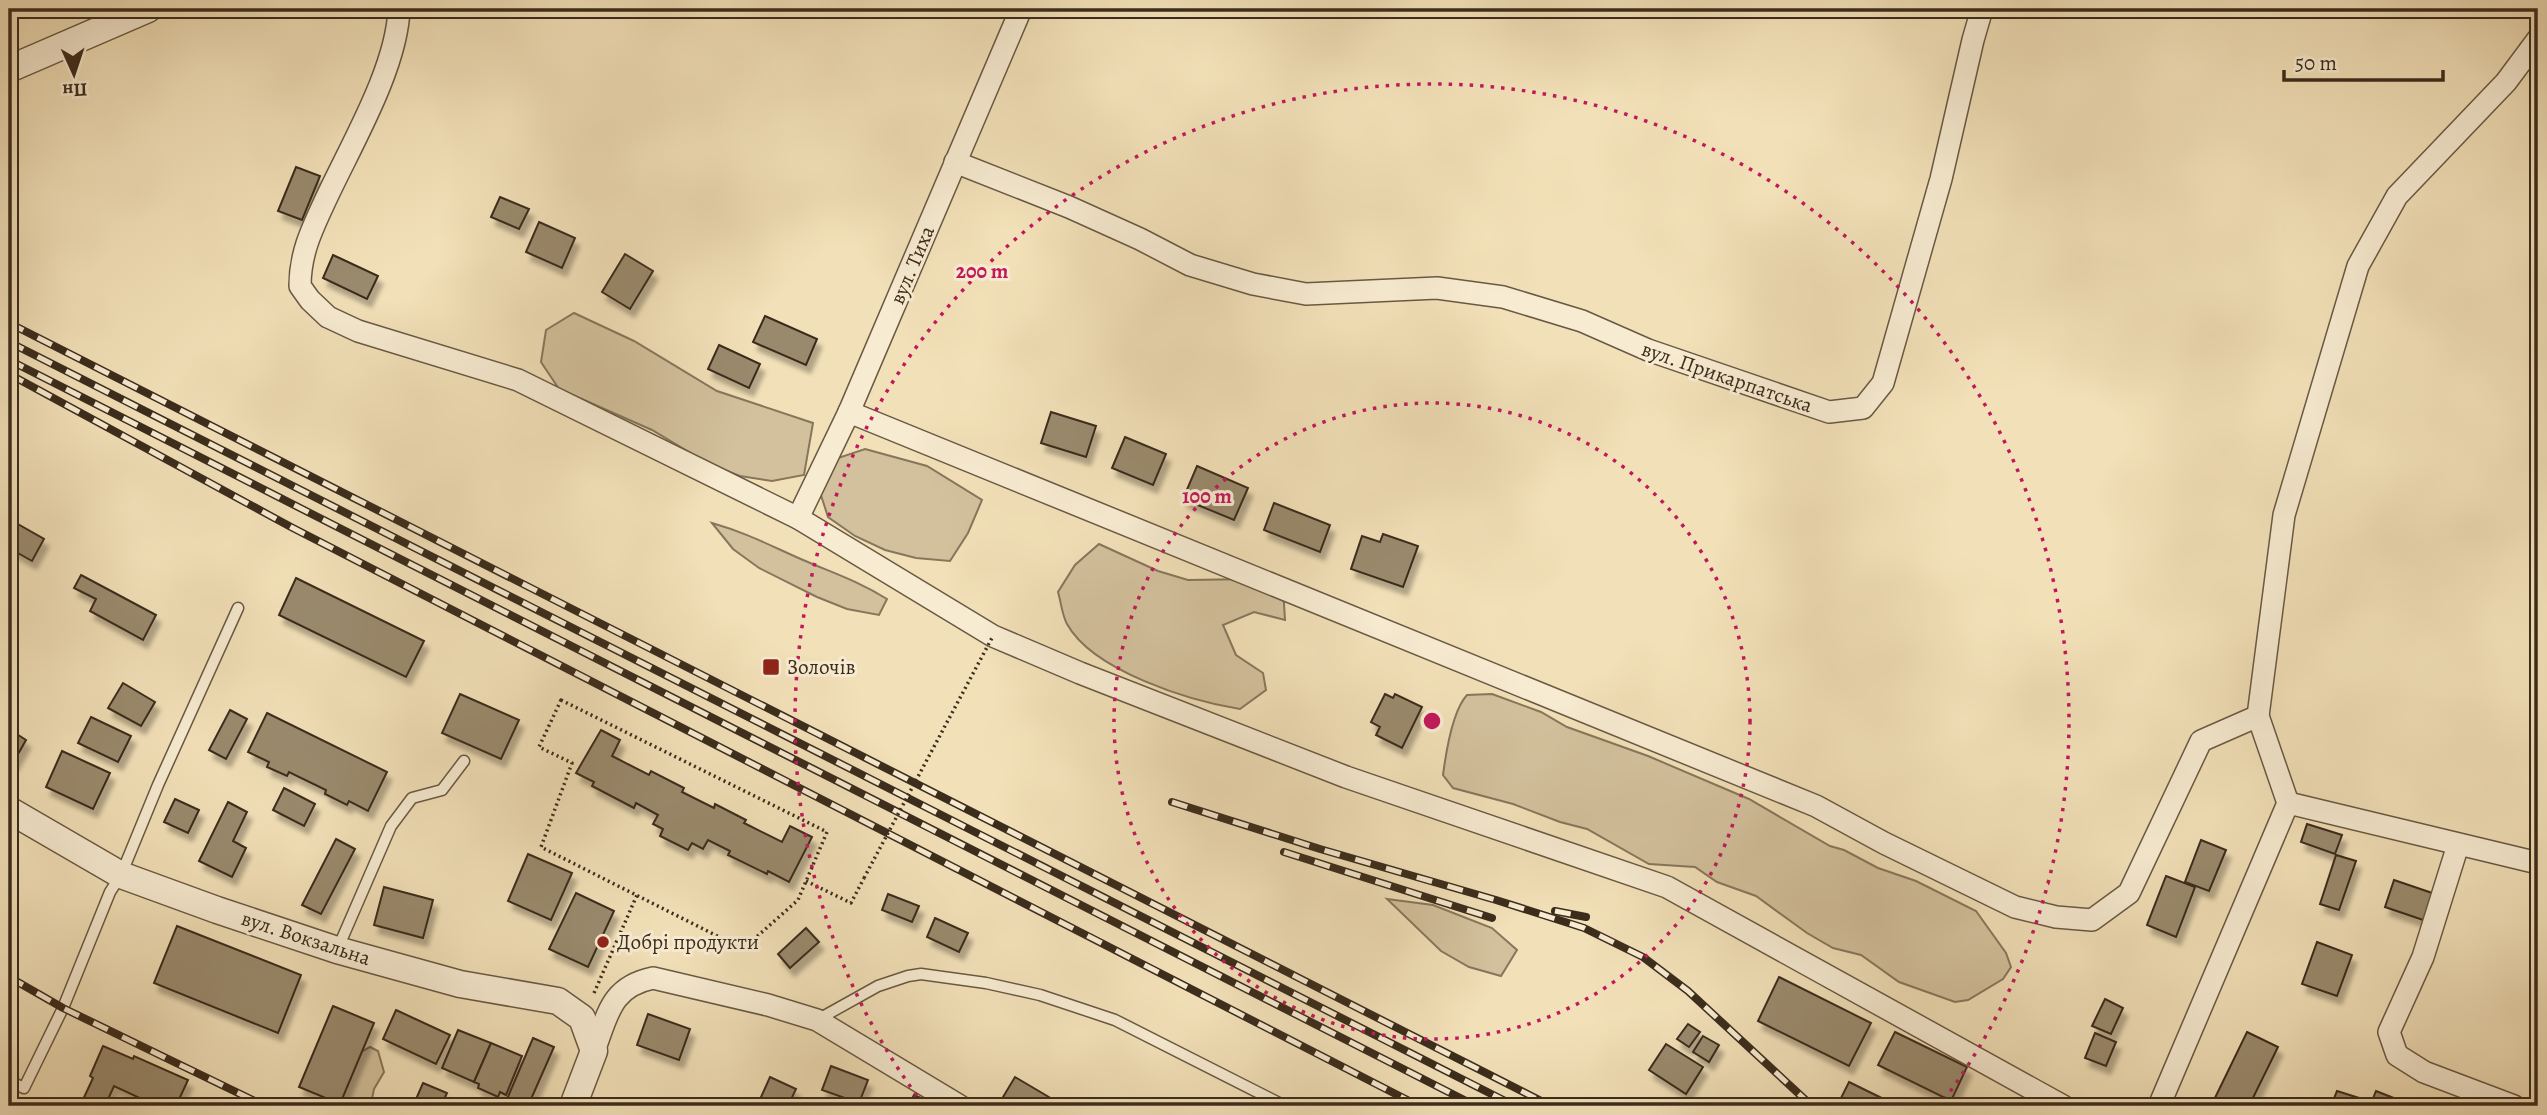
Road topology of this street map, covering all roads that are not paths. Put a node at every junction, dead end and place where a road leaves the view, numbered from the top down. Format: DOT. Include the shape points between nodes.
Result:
graph roads {
  1 [pos="148,9"];
  2 [pos="399,9"];
  3 [pos="1021,9"];
  4 [pos="1982,9"];
  5 [pos="2538,39"];
  6 [pos="9,69"];
  7 [pos="955,162"];
  8 [pos="849,412"];
  9 [pos="798,518"];
  10 [pos="238,608"];
  11 [pos="2258,716"];
  12 [pos="464,761"];
  13 [pos="2288,803"];
  14 [pos="9,810"];
  15 [pos="2458,845"];
  16 [pos="2538,863"];
  17 [pos="121,875"];
  18 [pos="337,950"];
  19 [pos="817,1020"];
  20 [pos="594,1051"];
  21 [pos="9,1081"];
  22 [pos="573,1106"];
  23 [pos="960,1106"];
  24 [pos="1285,1106"];
  25 [pos="2063,1106"];
  26 [pos="2159,1106"];
  27 [pos="2514,1106"];
  1 -- 6 [label="street"];
  2 -- 9 [label="street" via="381,80 304,246 300,286 310,300 328,317 358,331 518,380"];
  3 -- 7 [label="street, вул. Тиха"];
  4 -- 7 [label="street, вул. Прикарпатська" via="1941,179 1883,383 1863,408 1829,412 1648,350 1582,321 1503,297 1437,288 1306,294 1253,284 1190,265 1069,207"];
  5 -- 11 [label="street" via="2506,82 2397,196 2358,265 2284,515"];
  7 -- 8 [label="street, вул. Тиха"];
  8 -- 9 [label="street, вул. Тиха"];
  8 -- 11 [label="street" via="1815,806 2015,907 2056,918 2092,920 2129,893 2201,741"];
  9 -- 25 [label="street" via="993,636 1080,673 1346,777 1667,887"];
  10 -- 17 [label="lane"];
  11 -- 13 [label="street"];
  12 -- 18 [label="lane" via="442,790 412,798 391,826"];
  13 -- 15 [label="street"];
  13 -- 26 [label="street"];
  14 -- 17 [label="street, вул. Вокзальна"];
  15 -- 16 [label="street"];
  15 -- 27 [label="street" via="2423,957 2389,1032 2397,1055 2424,1072"];
  17 -- 18 [label="street, вул. Вокзальна"];
  17 -- 21 [label="lane" via="24,1088"];
  18 -- 20 [label="street, вул. Вокзальна" via="460,984 558,1001 582,1018"];
  19 -- 20 [label="street" via="653,978 634,982 621,992 611,1005"];
  19 -- 23 [label="street"];
  19 -- 24 [label="lane" via="908,975 986,983 1115,1020"];
  20 -- 22 [label="street"];
}
